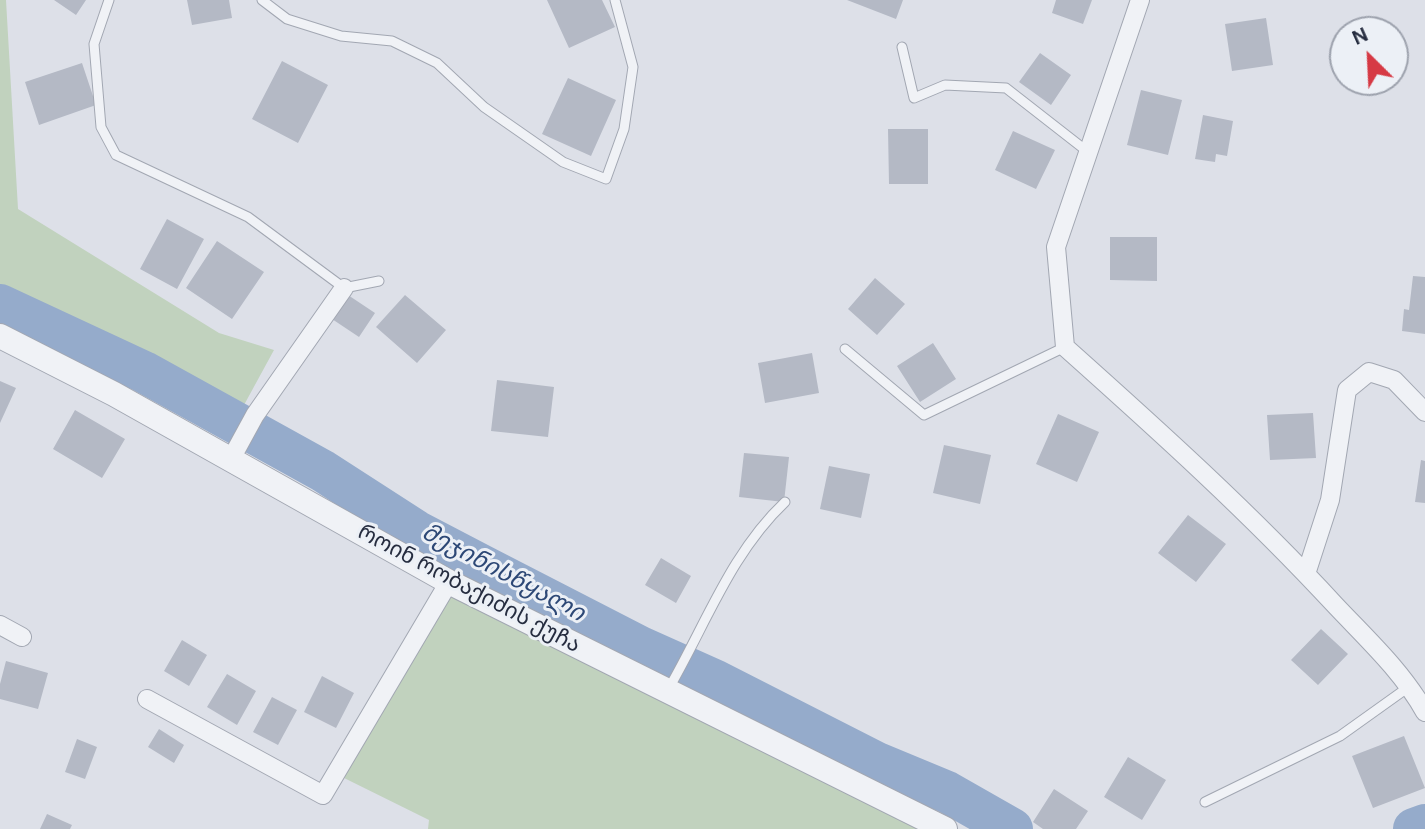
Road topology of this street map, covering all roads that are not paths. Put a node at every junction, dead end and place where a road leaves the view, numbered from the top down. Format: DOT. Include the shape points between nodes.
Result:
graph roads {
  1 [pos="109,0"];
  2 [pos="262,0"];
  3 [pos="615,0"];
  4 [pos="1140,0"];
  5 [pos="902,47"];
  6 [pos="1088,152"];
  7 [pos="379,281"];
  8 [pos="344,288"];
  9 [pos="0,336"];
  10 [pos="1065,347"];
  11 [pos="845,349"];
  12 [pos="1425,412"];
  13 [pos="234,454"];
  14 [pos="785,502"];
  15 [pos="1306,574"];
  16 [pos="449,582"];
  17 [pos="0,625"];
  18 [pos="22,637"];
  19 [pos="1418,680"];
  20 [pos="671,684"];
  21 [pos="147,699"];
  22 [pos="1425,712"];
  23 [pos="1205,802"];
  24 [pos="945,829"];
  1 -- 8 [label="lane" via="94,44 101,127 116,155 248,217"];
  2 -- 3 [label="lane" via="287,19 341,36 392,41 437,63 484,107 563,162 606,179 624,129 633,67"];
  4 -- 6 [label="street"];
  5 -- 6 [label="lane" via="914,98 945,85 1006,88"];
  6 -- 10 [label="street" via="1056,247"];
  7 -- 8 [label="lane"];
  8 -- 13 [label="street" via="255,415"];
  9 -- 13 [label="street, როინ რობაქიძის ქუჩა"];
  10 -- 11 [label="lane" via="924,415"];
  10 -- 15 [label="street" via="1188,457"];
  12 -- 15 [label="street" via="1394,380 1369,372 1347,390 1330,500"];
  13 -- 16 [label="street, როინ რობაქიძის ქუჩა"];
  14 -- 20 [label="lane" via="761,524 725,581"];
  15 -- 19 [label="street"];
  16 -- 20 [label="street, როინ რობაქიძის ქუჩა"];
  16 -- 21 [label="street" via="323,795"];
  17 -- 18 [label="street"];
  19 -- 22 [label="street"];
  19 -- 23 [label="lane" via="1340,736"];
  20 -- 24 [label="street, როინ რობაქიძის ქუჩა"];
}
